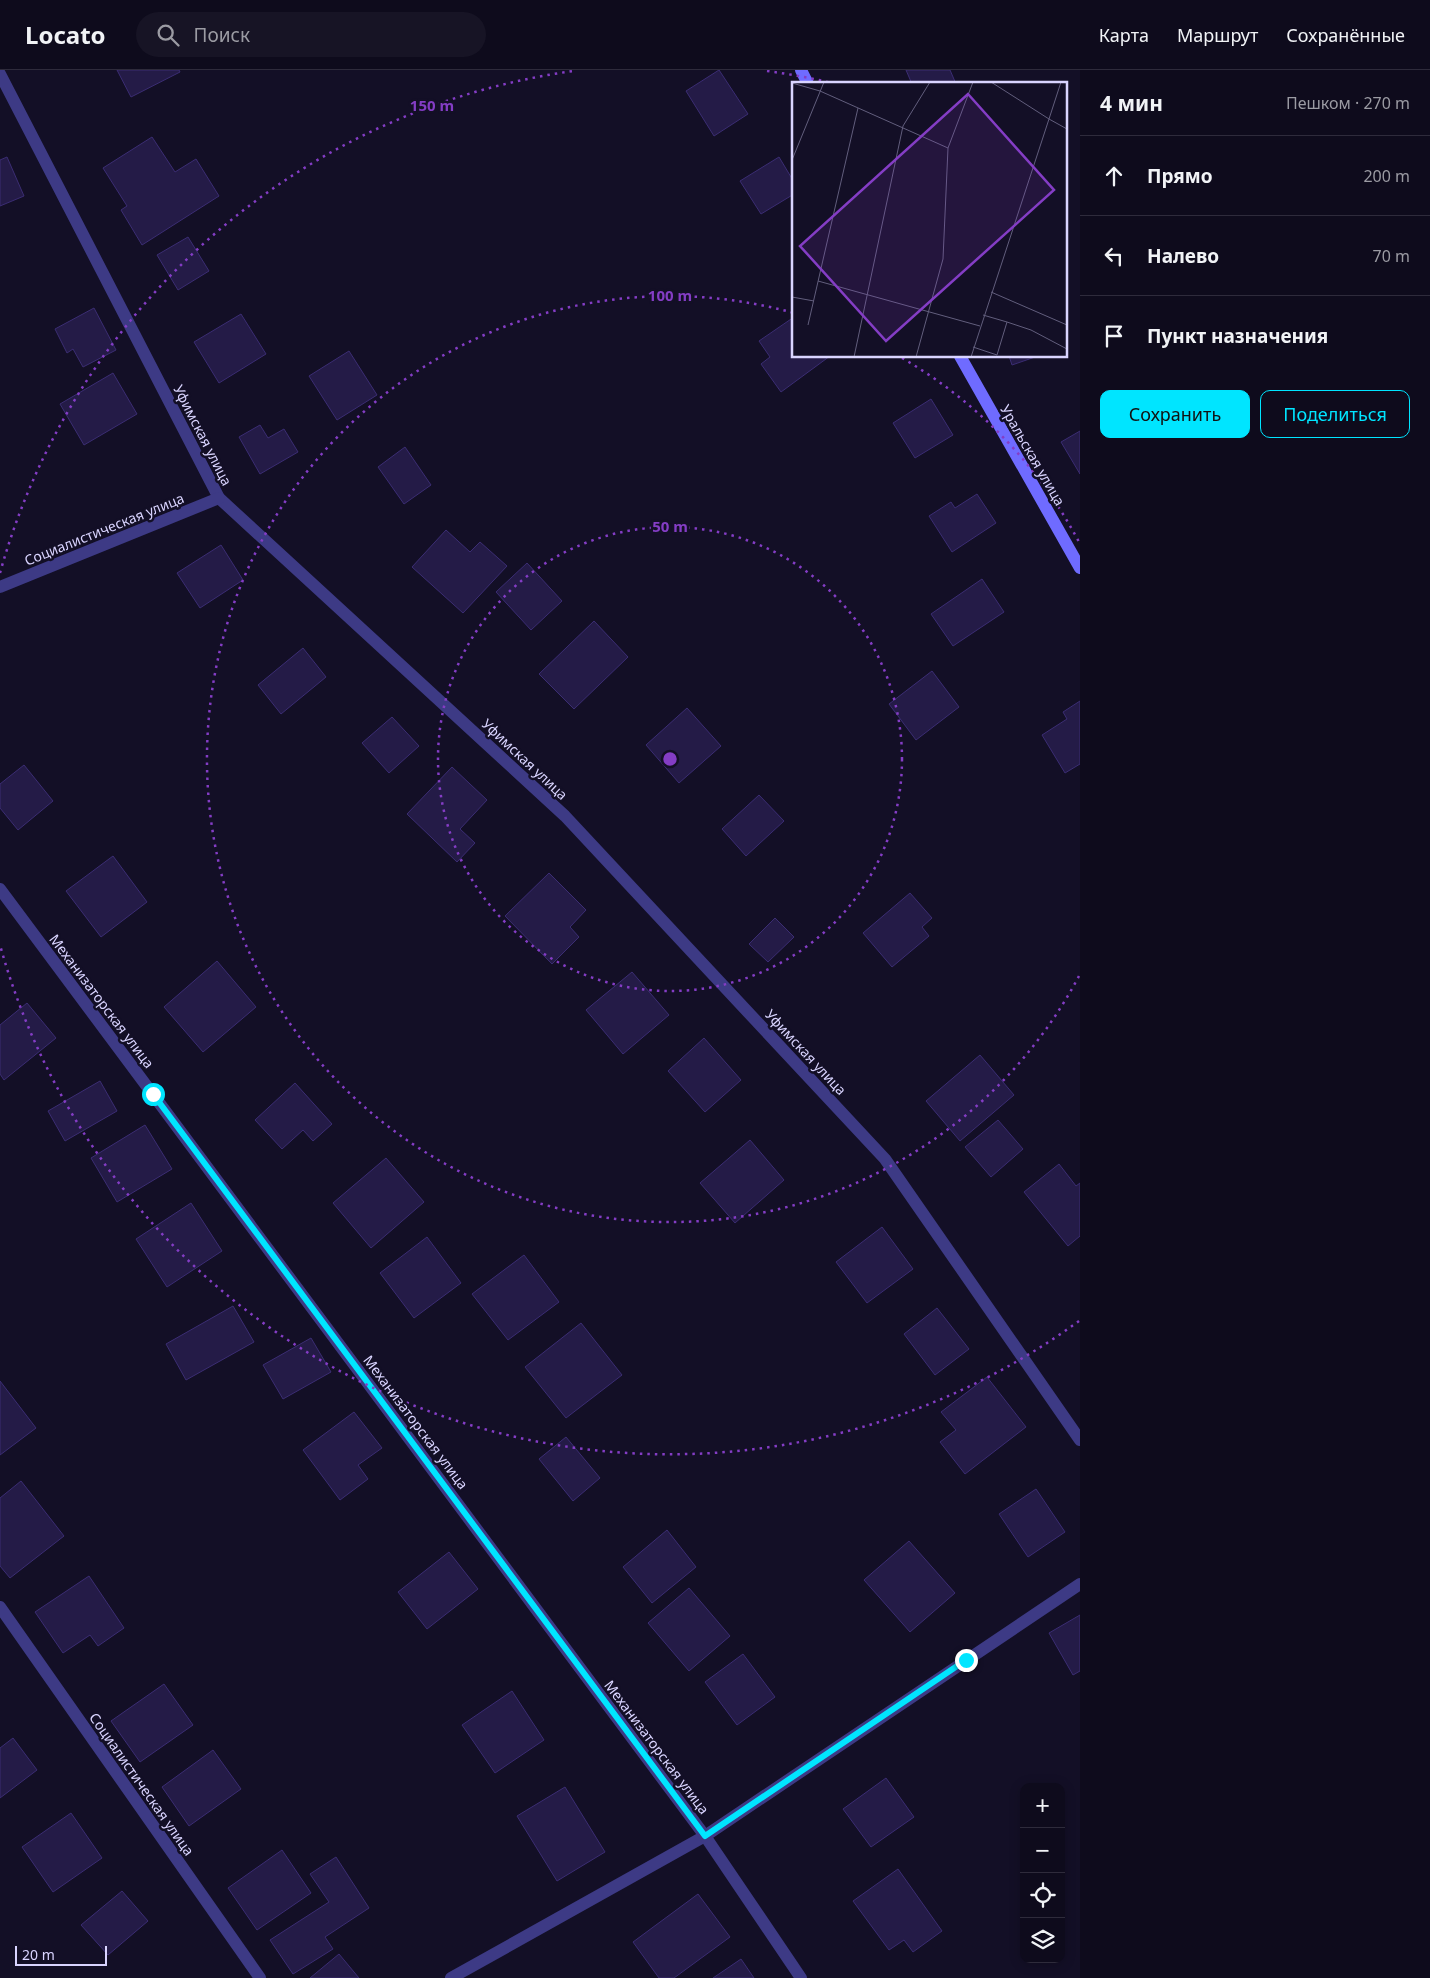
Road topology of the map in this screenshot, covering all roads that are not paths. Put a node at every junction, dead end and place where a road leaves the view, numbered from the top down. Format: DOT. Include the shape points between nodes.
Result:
graph roads {
  1 [pos="801,70"];
  2 [pos="0,74"];
  3 [pos="807,82"];
  4 [pos="961,358"];
  5 [pos="219,498"];
  6 [pos="1080,568"];
  7 [pos="0,587"];
  8 [pos="0,889"];
  9 [pos="1080,1440"];
  10 [pos="1080,1584"];
  11 [pos="0,1607"];
  12 [pos="705,1836"];
  13 [pos="260,1978"];
  14 [pos="451,1978"];
  15 [pos="801,1978"];
  1 -- 3 [label="main road"];
  2 -- 5 [label="street, Уфимская улица"];
  4 -- 6 [label="main road, Уральская улица"];
  5 -- 7 [label="street, Социалистическая улица"];
  5 -- 9 [label="street, Уфимская улица" via="565,816 885,1159"];
  8 -- 12 [label="street, Механизаторская улица"];
  10 -- 12 [label="street"];
  11 -- 13 [label="street, Социалистическая улица"];
  12 -- 14 [label="street"];
  12 -- 15 [label="street, Механизаторская улица"];
}
